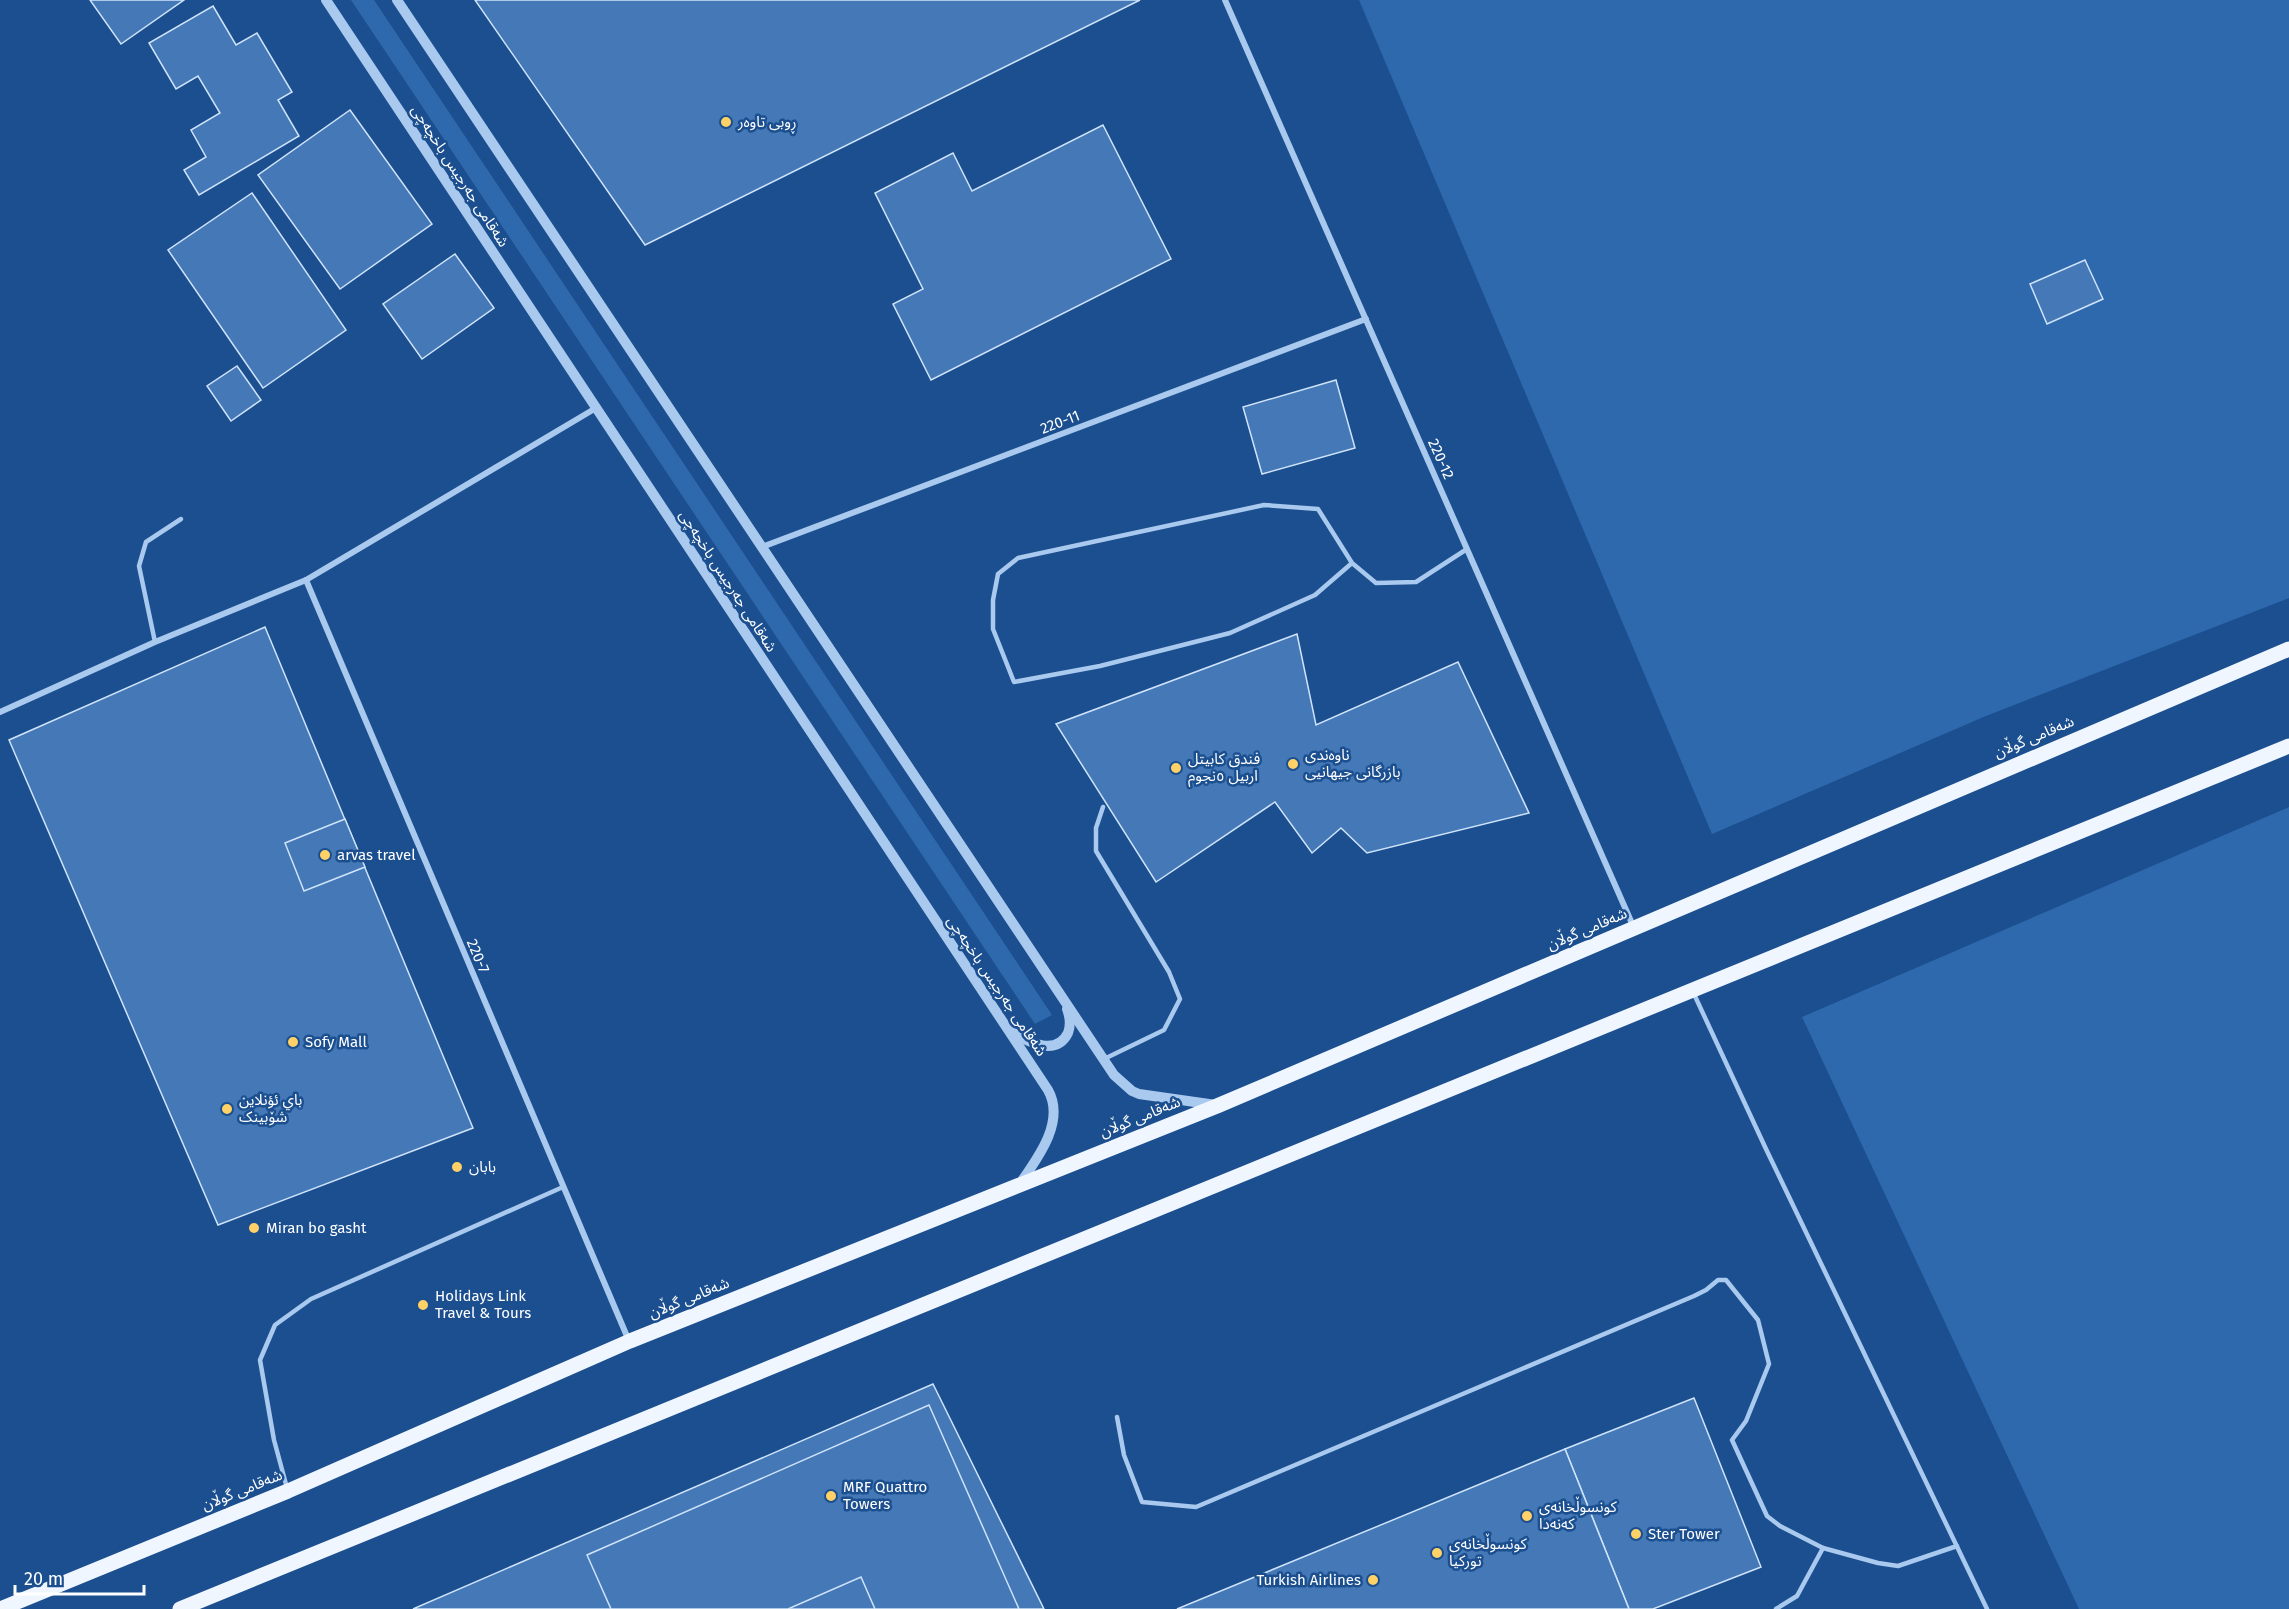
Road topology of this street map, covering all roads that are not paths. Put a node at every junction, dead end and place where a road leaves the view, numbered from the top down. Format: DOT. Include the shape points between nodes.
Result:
graph roads {
  1 [pos="326,0"];
  2 [pos="396,0"];
  3 [pos="1225,0"];
  4 [pos="1366,320"];
  5 [pos="596,408"];
  6 [pos="181,519"];
  7 [pos="762,547"];
  8 [pos="1467,549"];
  9 [pos="1352,563"];
  10 [pos="306,580"];
  11 [pos="155,642"];
  12 [pos="2289,649"];
  13 [pos="0,712"];
  14 [pos="2289,746"];
  15 [pos="1103,807"];
  16 [pos="1634,928"];
  17 [pos="1693,991"];
  18 [pos="1062,995"];
  19 [pos="1007,1028"];
  20 [pos="1104,1059"];
  21 [pos="1216,1106"];
  22 [pos="1018,1185"];
  23 [pos="563,1187"];
  24 [pos="630,1341"];
  25 [pos="1117,1417"];
  26 [pos="288,1491"];
  27 [pos="1957,1546"];
  28 [pos="1823,1548"];
  29 [pos="0,1609"];
  30 [pos="180,1609"];
  31 [pos="1776,1609"];
  32 [pos="1987,1609"];
  1 -- 5 [label="street, شەقامی جەرجیس باخچەچی"];
  2 -- 7 [label="street"];
  3 -- 4 [label="street, 220-12"];
  4 -- 7 [label="street, 220-11"];
  4 -- 8 [label="street, 220-12"];
  5 -- 10 [label="street"];
  5 -- 19 [label="street, شەقامی جەرجیس باخچەچی"];
  6 -- 11 [label="lane" via="146,542 140,566"];
  7 -- 18 [label="street"];
  8 -- 9 [label="lane" via="1416,582 1376,583"];
  8 -- 16 [label="street, 220-12"];
  9 -- 9 [label="lane" via="1318,509 1264,505 1018,558 998,574 993,629 1014,682 1047,676 1230,633 1315,595"];
  10 -- 11 [label="street"];
  10 -- 23 [label="street, 220-7"];
  11 -- 13 [label="street"];
  12 -- 16 [label="main road, شەقامی گوڵان"];
  14 -- 17 [label="main road"];
  15 -- 20 [label="lane" via="1096,828 1096,851 1169,972 1180,999 1164,1030"];
  16 -- 21 [label="main road, شەقامی گوڵان"];
  17 -- 27 [label="lane"];
  17 -- 30 [label="main road"];
  18 -- 19 [label="street" via="1070,1017 1068,1032 1061,1042 1034,1044"];
  18 -- 20 [label="street"];
  19 -- 22 [label="street, شەقامی جەرجیس باخچەچی" via="1048,1090 1054,1106 1047,1139"];
  20 -- 21 [label="street" via="1122,1083 1139,1094"];
  21 -- 22 [label="main road, شەقامی گوڵان"];
  22 -- 24 [label="main road, شەقامی گوڵان"];
  23 -- 24 [label="street, 220-7"];
  23 -- 26 [label="lane" via="311,1299 275,1326 260,1360 274,1440"];
  24 -- 26 [label="main road, شەقامی گوڵان"];
  25 -- 28 [label="lane" via="1124,1455 1142,1502 1196,1507 1694,1296 1718,1280 1726,1280 1758,1320 1769,1364 1746,1421 1731,1440 1767,1516"];
  26 -- 29 [label="main road, شەقامی گوڵان"];
  27 -- 28 [label="lane" via="1898,1566"];
  27 -- 32 [label="lane"];
  28 -- 31 [label="lane" via="1797,1596"];
}
